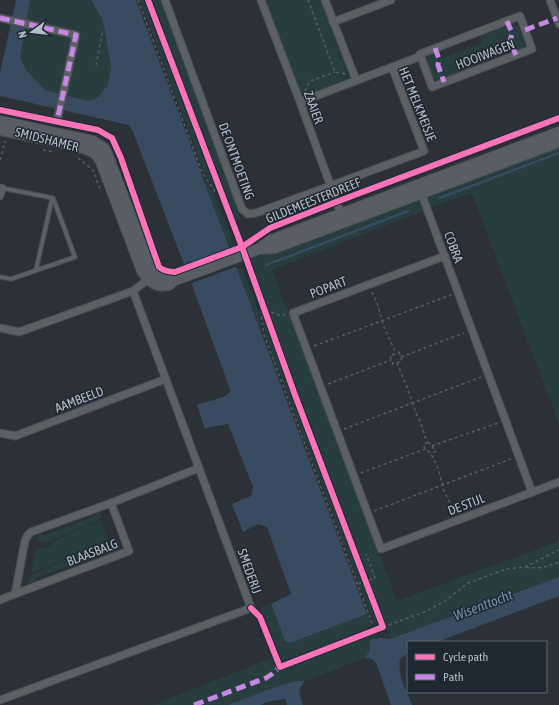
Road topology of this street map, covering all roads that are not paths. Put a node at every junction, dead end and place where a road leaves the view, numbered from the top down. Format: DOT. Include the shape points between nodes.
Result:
graph roads {
  1 [pos="165,0"];
  2 [pos="261,0"];
  3 [pos="324,0"];
  4 [pos="391,0"];
  5 [pos="550,0"];
  6 [pos="3,19"];
  7 [pos="333,22"];
  8 [pos="559,24"];
  9 [pos="420,56"];
  10 [pos="392,67"];
  11 [pos="354,77"];
  12 [pos="300,102"];
  13 [pos="57,118"];
  14 [pos="0,121"];
  15 [pos="0,130"];
  16 [pos="559,132"];
  17 [pos="559,142"];
  18 [pos="424,151"];
  19 [pos="330,186"];
  20 [pos="2,188"];
  21 [pos="420,189"];
  22 [pos="0,196"];
  23 [pos="53,198"];
  24 [pos="342,218"];
  25 [pos="445,256"];
  26 [pos="36,270"];
  27 [pos="151,276"];
  28 [pos="0,277"];
  29 [pos="134,292"];
  30 [pos="0,328"];
  31 [pos="166,379"];
  32 [pos="0,433"];
  33 [pos="200,468"];
  34 [pos="559,482"];
  35 [pos="532,492"];
  36 [pos="111,503"];
  37 [pos="381,549"];
  38 [pos="15,594"];
  39 [pos="0,600"];
  40 [pos="0,700"];
  1 -- 19 [label="street, DE ONTMOETING" via="242,209 248,214 256,213"];
  2 -- 12 [label="street, ZAAIER"];
  3 -- 7 [label="street"];
  4 -- 7 [label="street"];
  5 -- 8 [label="street"];
  6 -- 13 [label="street" via="76,35"];
  7 -- 11 [label="street"];
  9 -- 9 [label="street, HOOIWAGEN" via="520,16 532,49 432,87"];
  9 -- 10 [label="street, HOOIWAGEN"];
  10 -- 11 [label="street, HET MELKMEISJE"];
  10 -- 18 [label="street, HET MELKMEISJE"];
  11 -- 12 [label="street, HET MELKMEISJE"];
  12 -- 19 [label="street, ZAAIER"];
  14 -- 27 [label="street" via="93,141 104,148 147,259"];
  15 -- 27 [label="street" via="53,140 95,153 101,162 142,271"];
  16 -- 21 [label="street, GILDEMEESTERDREEF"];
  17 -- 21 [label="street, GILDEMEESTERDREEF"];
  18 -- 19 [label="street, DE ONTMOETING"];
  19 -- 24 [label="street, ZAAIER"];
  20 -- 22 [label="street"];
  20 -- 23 [label="lane"];
  21 -- 24 [label="street, GILDEMEESTERDREEF"];
  21 -- 25 [label="street, COBRA"];
  23 -- 26 [label="lane"];
  23 -- 26 [label="lane" via="75,257"];
  24 -- 27 [label="street, GILDEMEESTERDREEF" via="271,240 259,249 175,280 169,285 158,286"];
  25 -- 35 [label="street, COBRA"];
  25 -- 37 [label="street, POPART" via="293,314"];
  26 -- 28 [label="lane" via="11,279"];
  27 -- 29 [label="street"];
  29 -- 30 [label="street" via="19,332"];
  29 -- 31 [label="street, SMEDERIJ"];
  31 -- 32 [label="street, AAMBEELD" via="15,436"];
  31 -- 33 [label="street, SMEDERIJ"];
  33 -- 36 [label="street"];
  33 -- 40 [label="street, SMEDERIJ" via="251,608"];
  34 -- 35 [label="street, DE STIJL"];
  35 -- 37 [label="street, DE STIJL"];
  36 -- 38 [label="street" via="28,534 24,541"];
  36 -- 38 [label="street, BLAASBALG" via="129,551"];
  38 -- 39 [label="street, BLAASBALG"];
}
